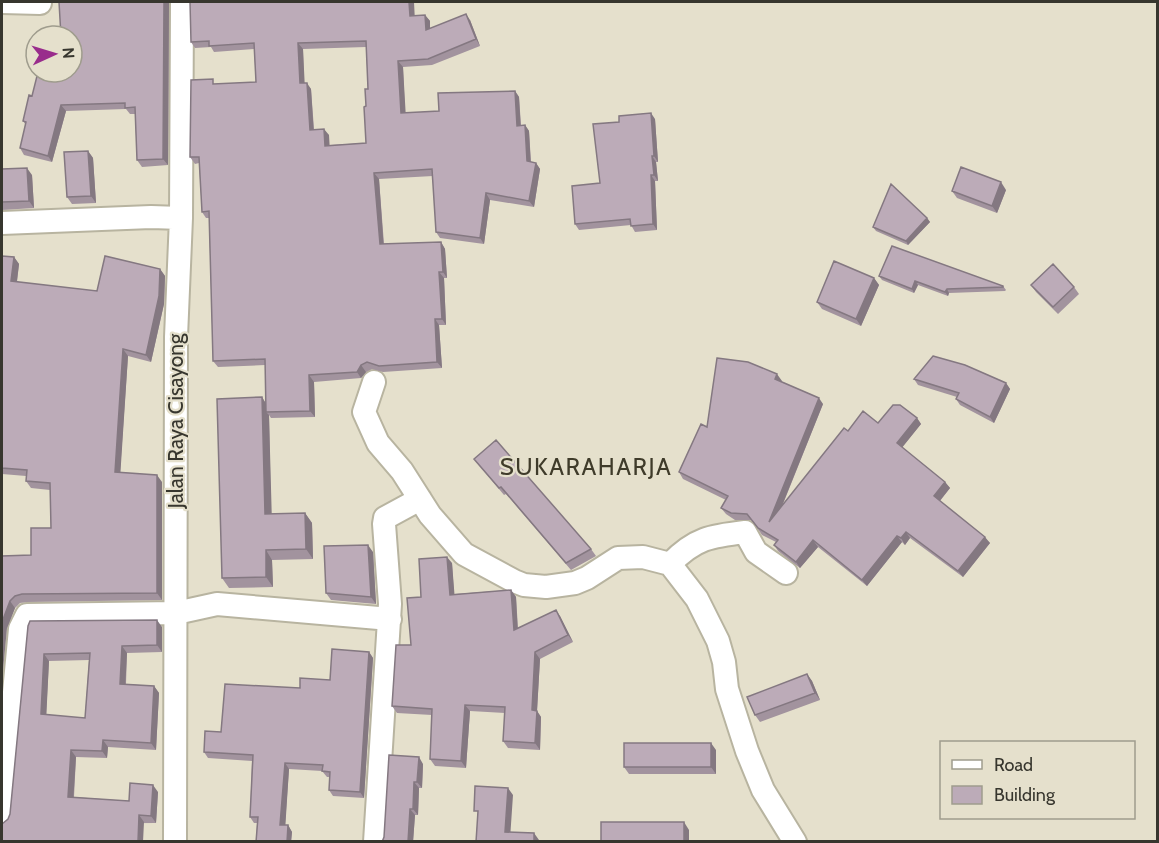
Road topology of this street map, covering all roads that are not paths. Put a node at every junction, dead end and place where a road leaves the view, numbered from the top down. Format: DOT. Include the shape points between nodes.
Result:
graph roads {
  1 [pos="2,2"];
  2 [pos="182,2"];
  3 [pos="40,3"];
  4 [pos="181,218"];
  5 [pos="2,223"];
  6 [pos="374,382"];
  7 [pos="420,499"];
  8 [pos="670,564"];
  9 [pos="786,573"];
  10 [pos="176,613"];
  11 [pos="390,618"];
  12 [pos="2,819"];
  13 [pos="175,842"];
  14 [pos="375,842"];
  15 [pos="795,842"];
  1 -- 3 [label="street"];
  2 -- 4 [label="street, Jalan Raya Cisayong"];
  4 -- 5 [label="street"];
  4 -- 10 [label="street, Jalan Raya Cisayong" via="176,337"];
  6 -- 7 [label="street" via="364,408 365,416 378,443"];
  7 -- 8 [label="street" via="464,554 524,585 575,583 618,558 643,557"];
  7 -- 11 [label="street" via="385,518"];
  8 -- 9 [label="street" via="685,548 713,536 746,532 756,552"];
  8 -- 15 [label="street" via="697,599 717,641 747,751 763,790"];
  10 -- 11 [label="street" via="217,604"];
  10 -- 12 [label="street" via="27,615 20,629"];
  10 -- 13 [label="street, Jalan Raya Cisayong"];
  11 -- 14 [label="street"];
}
